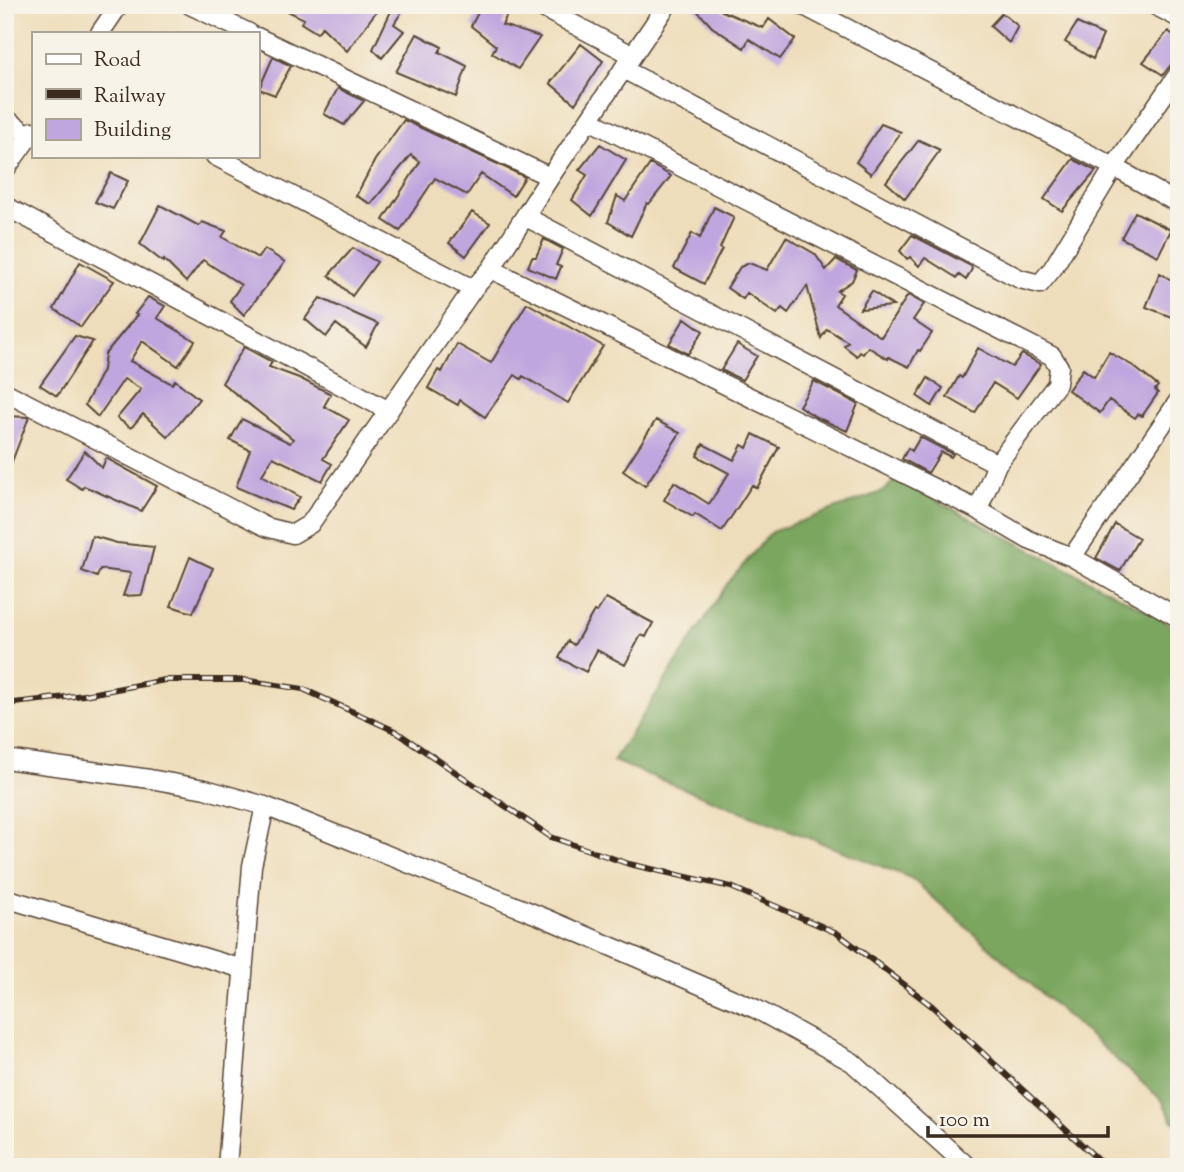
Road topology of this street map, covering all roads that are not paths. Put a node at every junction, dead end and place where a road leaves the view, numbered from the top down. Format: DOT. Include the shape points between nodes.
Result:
graph roads {
  1 [pos="119,5"];
  2 [pos="190,5"];
  3 [pos="537,5"];
  4 [pos="667,5"];
  5 [pos="802,5"];
  6 [pos="1154,5"];
  7 [pos="1179,18"];
  8 [pos="101,32"];
  9 [pos="247,32"];
  10 [pos="259,38"];
  11 [pos="628,62"];
  12 [pos="1179,73"];
  13 [pos="5,118"];
  14 [pos="589,120"];
  15 [pos="31,133"];
  16 [pos="219,158"];
  17 [pos="1114,167"];
  18 [pos="5,170"];
  19 [pos="550,177"];
  20 [pos="1179,204"];
  21 [pos="5,206"];
  22 [pos="526,217"];
  23 [pos="491,268"];
  24 [pos="473,289"];
  25 [pos="5,392"];
  26 [pos="1179,400"];
  27 [pos="389,411"];
  28 [pos="998,464"];
  29 [pos="978,510"];
  30 [pos="1072,557"];
  31 [pos="1179,618"];
  32 [pos="5,759"];
  33 [pos="265,806"];
  34 [pos="5,898"];
  35 [pos="243,969"];
  36 [pos="227,1167"];
  37 [pos="968,1167"];
  1 -- 8 [label="street"];
  2 -- 9 [label="street"];
  3 -- 11 [label="street"];
  4 -- 11 [label="street"];
  5 -- 17 [label="street"];
  6 -- 7 [label="street"];
  10 -- 19 [label="street"];
  11 -- 14 [label="street"];
  11 -- 17 [label="street" via="1020,279 1040,284"];
  12 -- 17 [label="street"];
  13 -- 15 [label="street"];
  14 -- 19 [label="street"];
  14 -- 28 [label="street" via="1052,356 1059,367 1057,384"];
  15 -- 18 [label="street"];
  16 -- 24 [label="street"];
  17 -- 20 [label="street"];
  19 -- 22 [label="street"];
  21 -- 27 [label="street"];
  22 -- 23 [label="street"];
  22 -- 28 [label="street"];
  23 -- 24 [label="street"];
  23 -- 29 [label="street"];
  24 -- 27 [label="street"];
  25 -- 27 [label="street" via="266,527 293,534 310,524"];
  26 -- 30 [label="street"];
  28 -- 29 [label="street"];
  29 -- 30 [label="street" via="1029,540"];
  30 -- 31 [label="street"];
  32 -- 33 [label="street" via="150,779"];
  33 -- 35 [label="street" via="252,866"];
  33 -- 37 [label="street" via="756,1009 852,1062"];
  34 -- 35 [label="street"];
  35 -- 36 [label="street"];
}
